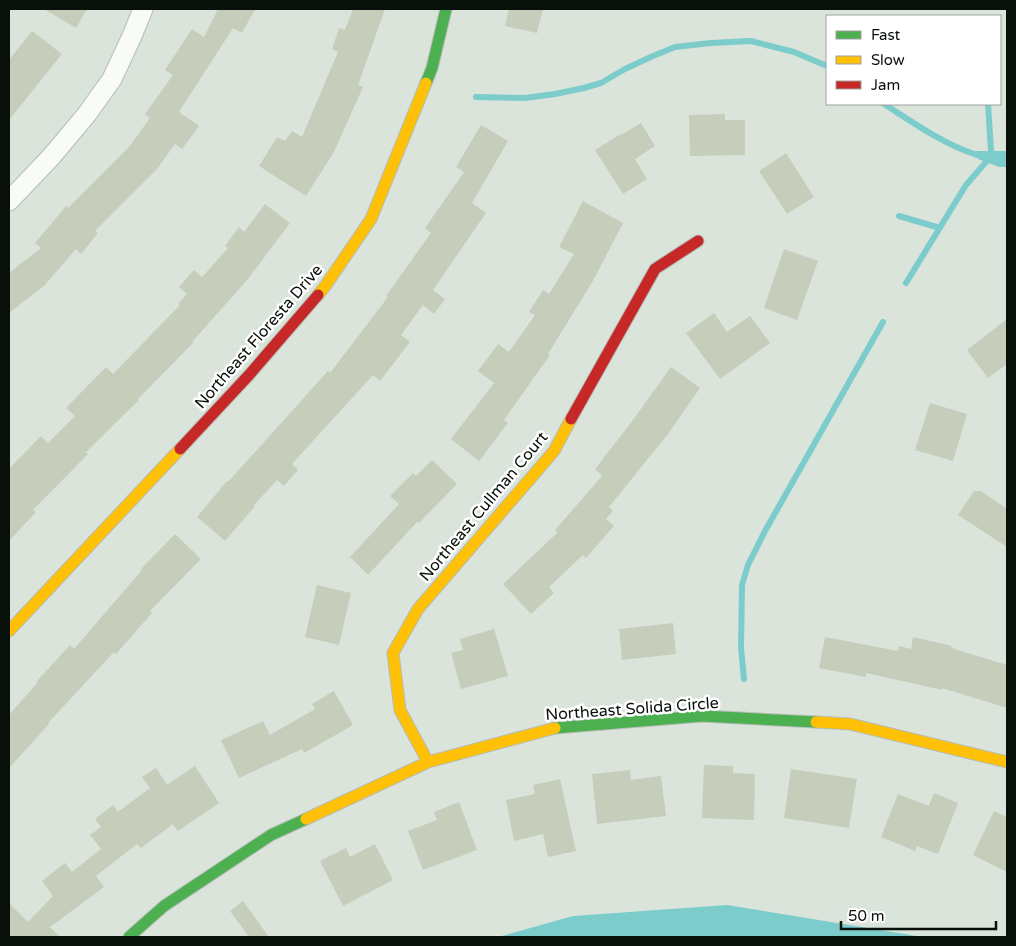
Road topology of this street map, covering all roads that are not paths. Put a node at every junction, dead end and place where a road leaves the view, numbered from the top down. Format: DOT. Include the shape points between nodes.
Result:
graph roads {
  1 [pos="143,9"];
  2 [pos="446,9"];
  3 [pos="9,201"];
  4 [pos="698,241"];
  5 [pos="9,631"];
  6 [pos="428,762"];
  7 [pos="1007,762"];
  8 [pos="129,937"];
  1 -- 3 [label="street" via="112,79 87,114"];
  2 -- 5 [label="street, Northeast Floresta Drive" via="432,68 371,219 326,285 249,376"];
  4 -- 6 [label="street, Northeast Cullman Court" via="655,269 554,451 418,609 394,653 400,710"];
  6 -- 7 [label="street, Northeast Solida Circle" via="552,728 702,716 850,724"];
  6 -- 8 [label="street, Northeast Solida Circle" via="271,835 164,906"];
}
